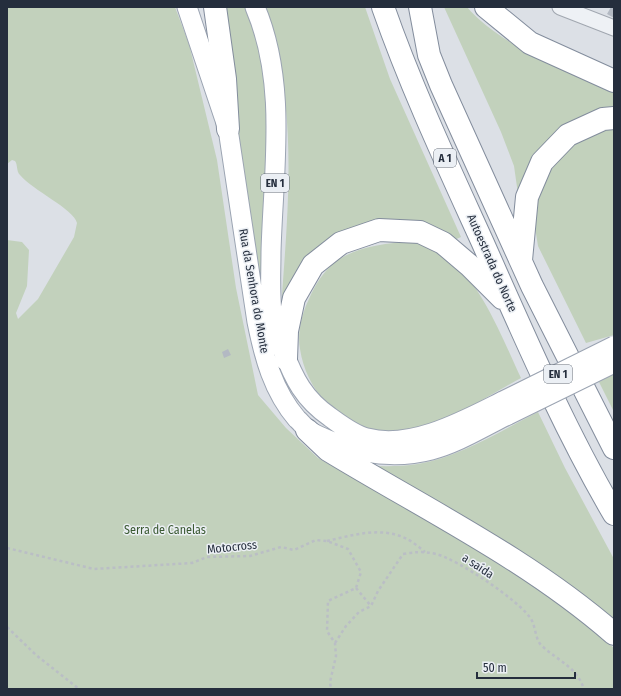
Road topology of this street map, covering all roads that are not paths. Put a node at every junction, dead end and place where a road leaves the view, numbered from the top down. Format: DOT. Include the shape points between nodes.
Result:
graph roads {
  1 [pos="187,7"];
  2 [pos="215,7"];
  3 [pos="254,7"];
  4 [pos="383,7"];
  5 [pos="410,7"];
  6 [pos="420,7"];
  7 [pos="486,7"];
  8 [pos="569,8"];
  9 [pos="614,28"];
  10 [pos="429,55"];
  11 [pos="614,81"];
  12 [pos="614,118"];
  13 [pos="228,129"];
  14 [pos="521,262"];
  15 [pos="511,307"];
  16 [pos="614,346"];
  17 [pos="286,359"];
  18 [pos="614,363"];
  19 [pos="505,408"];
  20 [pos="307,430"];
  21 [pos="614,448"];
  22 [pos="614,514"];
  23 [pos="614,634"];
  1 -- 13 [label="main road, Rua da Senhora do Monte / EN 1"];
  2 -- 13 [label="highway" via="225,79"];
  3 -- 17 [label="main road, Rua da Senhora do Monte / EN 1" via="260,20 272,67 276,123 271,284 274,327"];
  4 -- 15 [label="highway, Autoestrada do Norte / A 1" via="402,63"];
  5 -- 10 [label="highway"];
  6 -- 10 [label="highway, A 1"];
  7 -- 11 [label="highway" via="530,43"];
  8 -- 9 [label="street"];
  10 -- 14 [label="highway, A 1"];
  12 -- 14 [label="highway" via="603,119 568,135 542,162 527,197"];
  13 -- 20 [label="main road, Rua da Senhora do Monte / EN 1" via="263,351 269,372 288,408"];
  14 -- 21 [label="highway, A 1"];
  15 -- 17 [label="highway" via="469,264 443,243 420,232 379,230 341,243 313,265 294,298 287,332"];
  15 -- 22 [label="highway, Autoestrada do Norte / A 1" via="589,471"];
  16 -- 19 [label="main road, Rua da Senhora do Monte / EN 1, bridge"];
  17 -- 19 [label="main road, Rua da Senhora do Monte / EN 1" via="298,385 315,406 346,429 368,438 397,440 426,435"];
  18 -- 19 [label="main road, Rua da Senhora do Monte / EN 1, bridge"];
  19 -- 20 [label="main road, Rua da Senhora do Monte / EN 1" via="462,437 431,450 398,455 364,453"];
  20 -- 23 [label="highway" via="328,450 528,568 582,606"];
}
